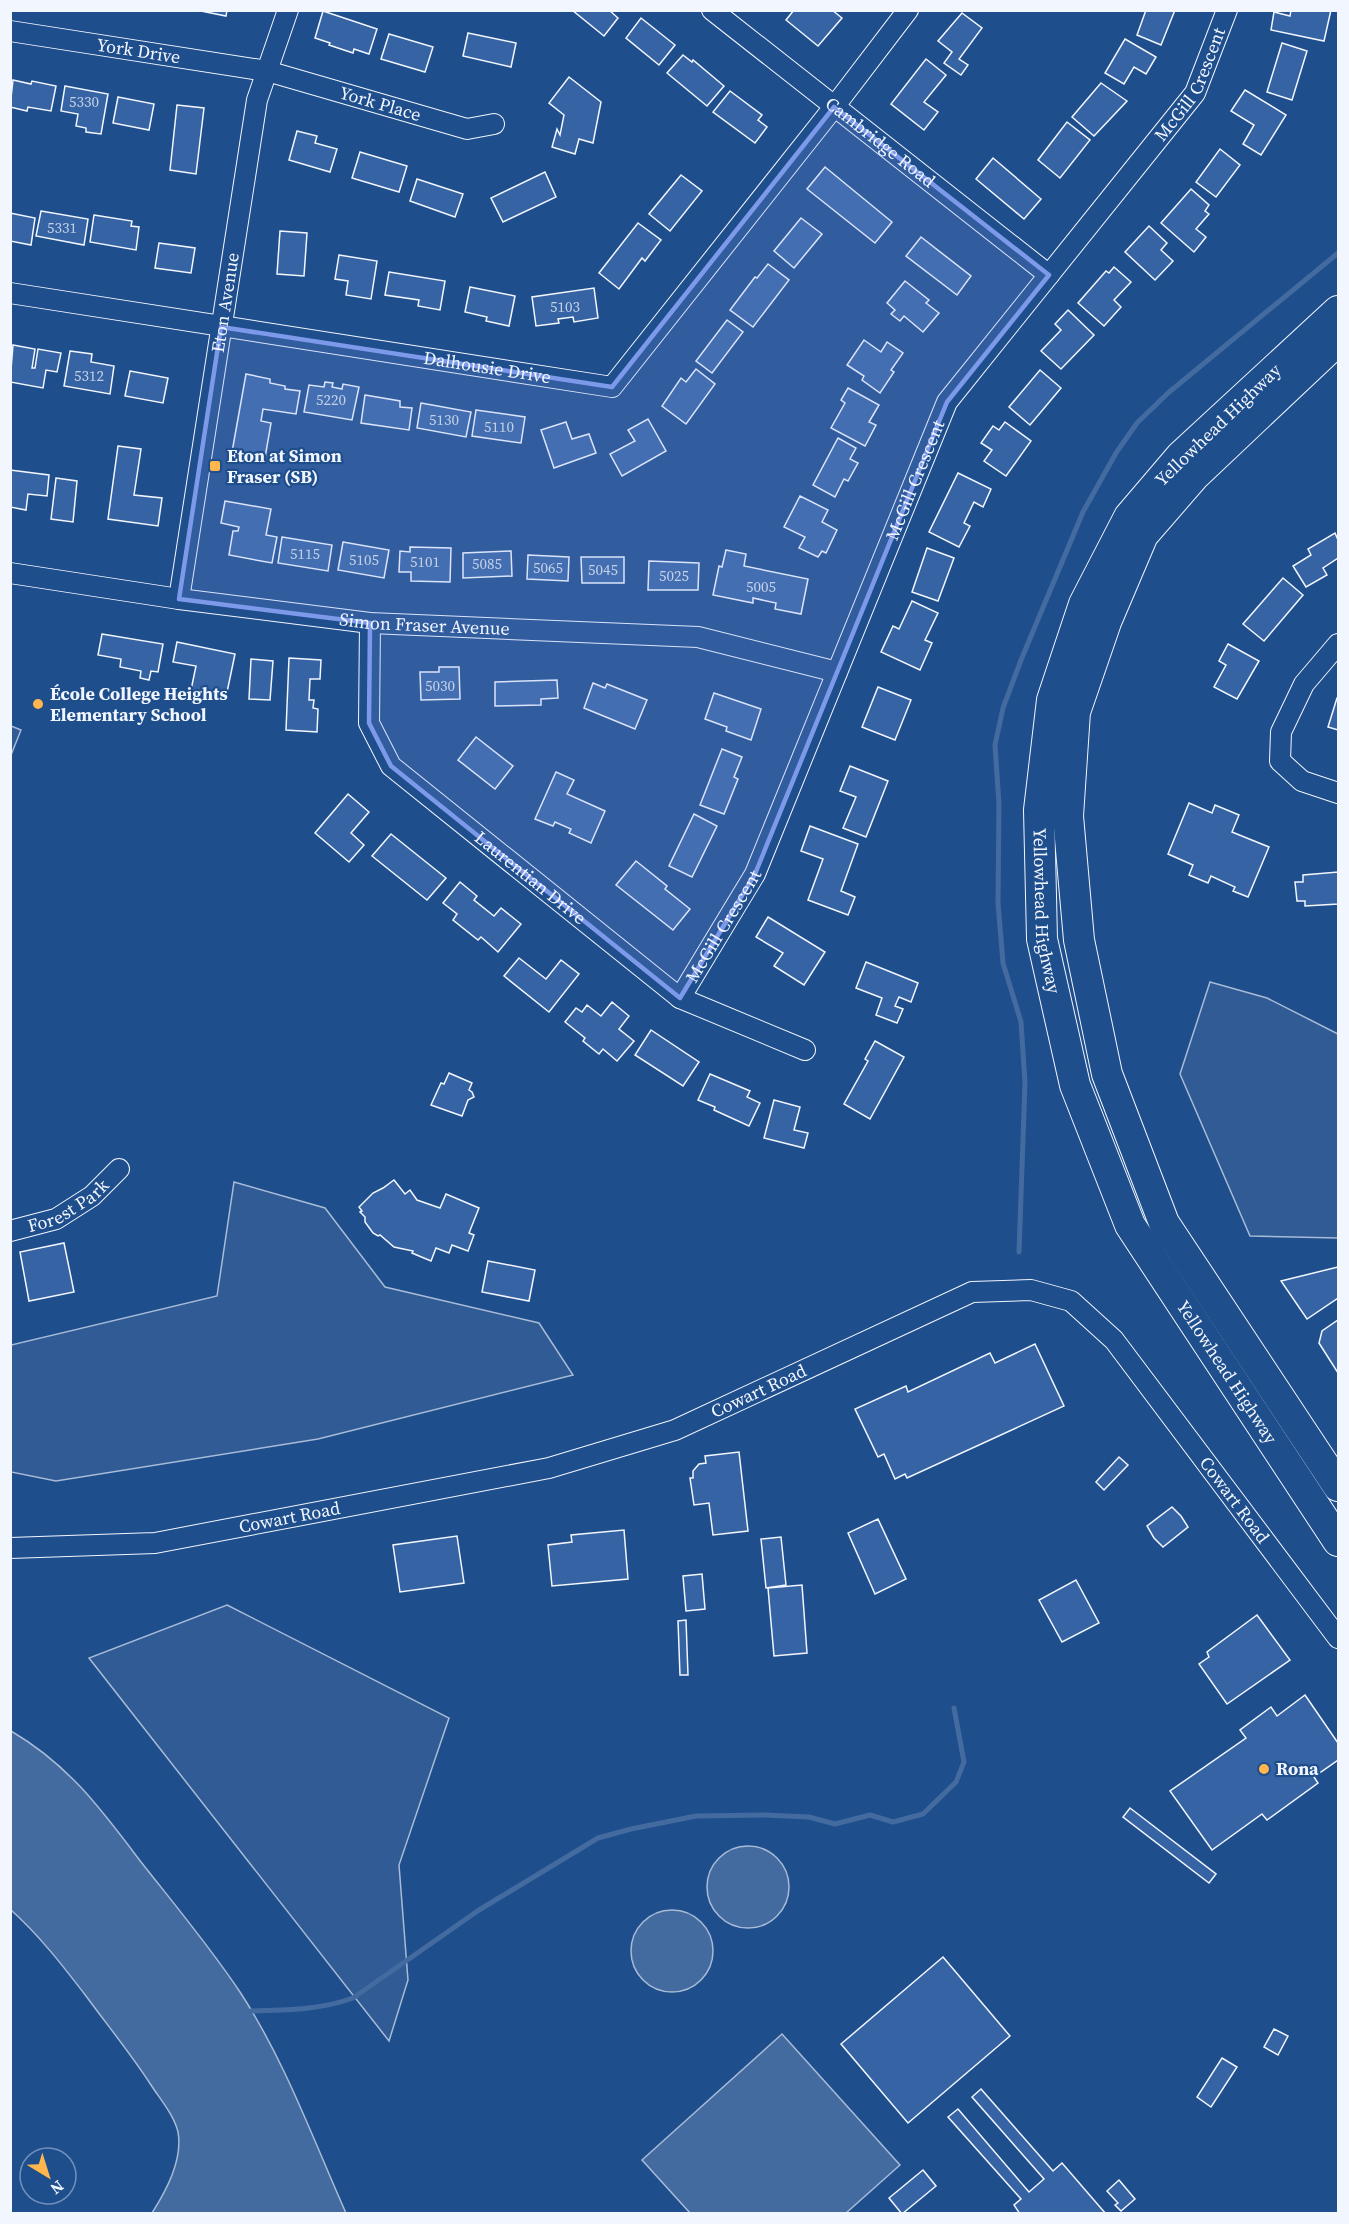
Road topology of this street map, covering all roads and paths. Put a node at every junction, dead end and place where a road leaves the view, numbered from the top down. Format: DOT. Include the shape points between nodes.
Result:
graph roads {
  1 [pos="288,10"];
  2 [pos="712,10"];
  3 [pos="908,10"];
  4 [pos="1227,10"];
  5 [pos="10,31"];
  6 [pos="267,71"];
  7 [pos="834,107"];
  8 [pos="494,124"];
  9 [pos="1049,275"];
  10 [pos="10,294"];
  11 [pos="1338,311"];
  12 [pos="222,327"];
  13 [pos="1338,340"];
  14 [pos="10,573"];
  15 [pos="179,598"];
  16 [pos="370,623"];
  17 [pos="1338,644"];
  18 [pos="837,672"];
  19 [pos="1338,793"];
  20 [pos="680,998"];
  21 [pos="805,1050"];
  22 [pos="119,1169"];
  23 [pos="10,1231"];
  24 [pos="1338,1486"];
  25 [pos="1338,1541"];
  26 [pos="10,1548"];
  27 [pos="1338,1638"];
  1 -- 6 [label="street, Eton Avenue"];
  2 -- 7 [label="street, Cambridge Road"];
  3 -- 7 [label="street"];
  4 -- 9 [label="street, McGill Crescent" via="1195,93"];
  5 -- 6 [label="street, York Drive"];
  6 -- 8 [label="street, York Place" via="467,129"];
  6 -- 12 [label="street, Eton Avenue" via="257,100"];
  7 -- 9 [label="street, Cambridge Road"];
  7 -- 12 [label="street, Dalhousie Drive" via="612,387"];
  9 -- 18 [label="street, McGill Crescent" via="947,402"];
  10 -- 12 [label="street, Dalhousie Drive"];
  11 -- 25 [label="highway, Yellowhead Highway" via="1181,456 1129,517 1084,604 1052,700 1039,810 1044,950 1074,1085 1130,1225"];
  12 -- 15 [label="street, Eton Avenue"];
  13 -- 24 [label="highway, Yellowhead Highway" via="1195,475 1143,535 1106,622 1075,712 1068,816 1079,940 1107,1074 1164,1224"];
  14 -- 15 [label="street, Simon Fraser Avenue"];
  15 -- 16 [label="street, Simon Fraser Avenue"];
  16 -- 18 [label="street, Simon Fraser Avenue" via="698,637"];
  16 -- 20 [label="street, Laurentian Drive" via="369,723 391,766"];
  17 -- 19 [label="street" via="1304,684 1281,732 1280,762 1302,781"];
  18 -- 20 [label="street, McGill Crescent" via="755,874"];
  20 -- 21 [label="street, Laurentian Drive"];
  22 -- 23 [label="street, Forest Park" via="92,1196 56,1219"];
  26 -- 27 [label="street, Cowart Road" via="155,1543 549,1468 675,1430 972,1292 1031,1290 1071,1301 1114,1340"];
}
